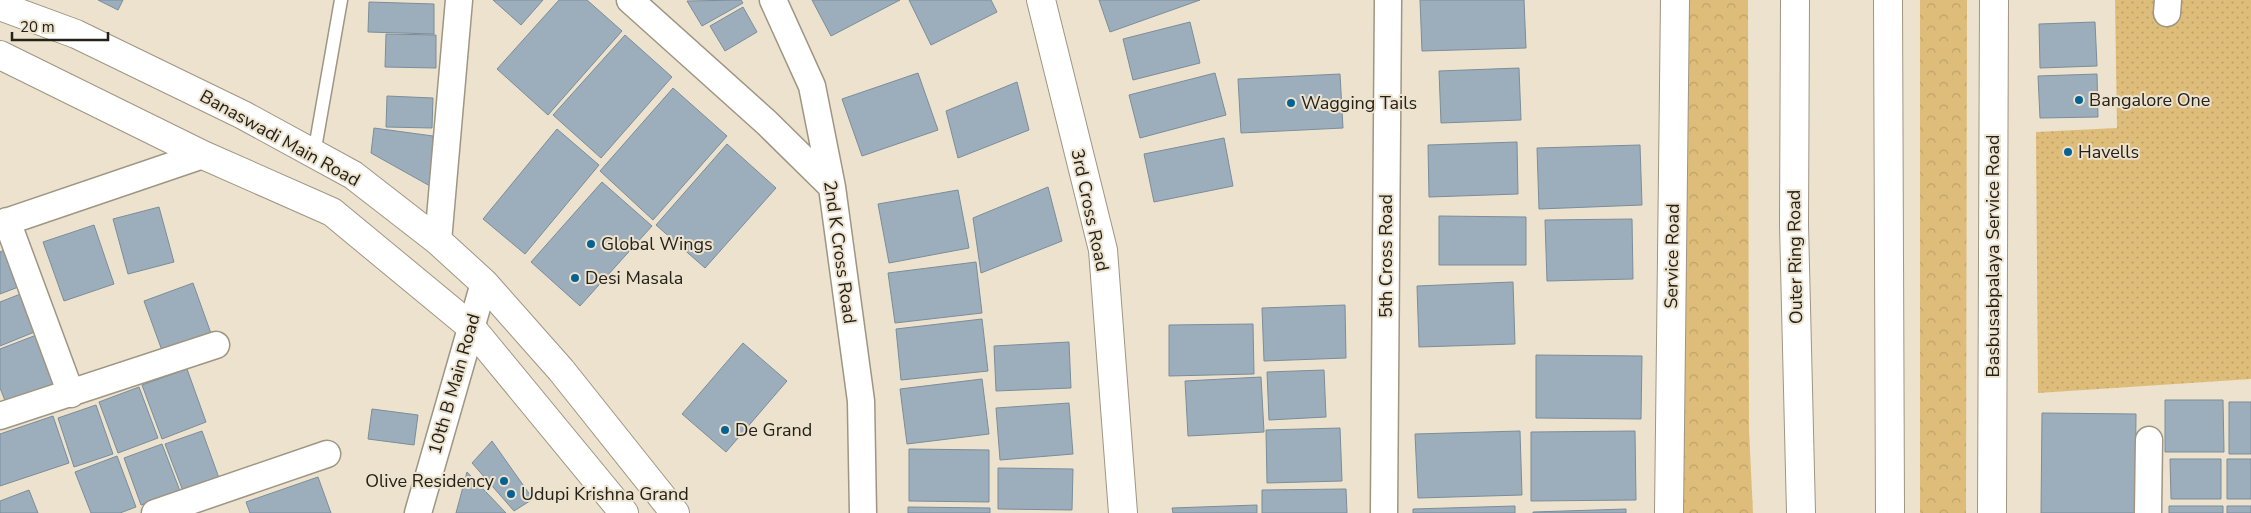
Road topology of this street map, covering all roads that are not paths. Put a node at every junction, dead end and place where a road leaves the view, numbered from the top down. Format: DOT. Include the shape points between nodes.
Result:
graph roads {
  1 [pos="341,0"];
  2 [pos="459,0"];
  3 [pos="630,0"];
  4 [pos="773,0"];
  5 [pos="1041,0"];
  6 [pos="1388,0"];
  7 [pos="1675,0"];
  8 [pos="1795,0"];
  9 [pos="1888,0"];
  10 [pos="1994,0"];
  11 [pos="0,6"];
  12 [pos="0,55"];
  13 [pos="314,154"];
  14 [pos="203,155"];
  15 [pos="832,187"];
  16 [pos="4,222"];
  17 [pos="438,241"];
  18 [pos="484,283"];
  19 [pos="470,326"];
  20 [pos="216,345"];
  21 [pos="71,394"];
  22 [pos="0,416"];
  23 [pos="2149,440"];
  24 [pos="327,454"];
  25 [pos="155,513"];
  26 [pos="418,513"];
  27 [pos="624,513"];
  28 [pos="674,513"];
  29 [pos="863,513"];
  30 [pos="1123,513"];
  31 [pos="1384,513"];
  32 [pos="1668,513"];
  33 [pos="1801,513"];
  34 [pos="1890,513"];
  35 [pos="1992,513"];
  36 [pos="2148,513"];
  1 -- 13 [label="lane"];
  2 -- 17 [label="street"];
  3 -- 15 [label="street" via="767,123"];
  4 -- 15 [label="street, 2nd K Cross Road" via="812,86"];
  5 -- 30 [label="main road, 3rd Cross Road" via="1103,250"];
  6 -- 31 [label="street, 5th Cross Road"];
  7 -- 32 [label="main road, Service Road"];
  8 -- 33 [label="main road, Outer Ring Road" via="1794,225"];
  9 -- 34 [label="main road"];
  10 -- 35 [label="main road, Basbusabpalaya Service Road"];
  11 -- 13 [label="main road, Banaswadi Main Road" via="76,34 243,115"];
  12 -- 14 [label="main road"];
  13 -- 17 [label="main road, Banaswadi Main Road" via="353,176"];
  14 -- 16 [label="street"];
  14 -- 19 [label="main road" via="332,212"];
  15 -- 29 [label="street, 2nd K Cross Road" via="861,401"];
  16 -- 21 [label="street"];
  17 -- 18 [label="main road, Banaswadi Main Road"];
  18 -- 19 [label="street, 10th B Main Road"];
  18 -- 28 [label="main road, Banaswadi Main Road" via="561,370"];
  19 -- 26 [label="street, 10th B Main Road"];
  19 -- 27 [label="main road"];
  20 -- 21 [label="street"];
  21 -- 22 [label="street"];
  23 -- 36 [label="street"];
  24 -- 25 [label="street"];
}
